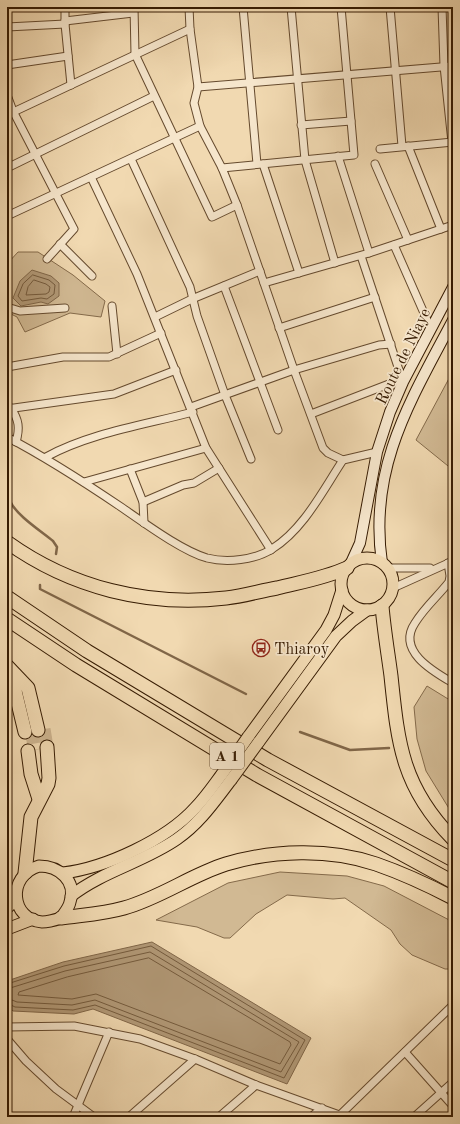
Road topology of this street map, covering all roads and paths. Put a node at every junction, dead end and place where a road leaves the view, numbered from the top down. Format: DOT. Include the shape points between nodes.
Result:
graph roads {
  1 [pos="65,7"];
  2 [pos="189,7"];
  3 [pos="243,7"];
  4 [pos="291,7"];
  5 [pos="341,7"];
  6 [pos="390,7"];
  7 [pos="442,7"];
  8 [pos="133,10"];
  9 [pos="65,22"];
  10 [pos="7,27"];
  11 [pos="190,29"];
  12 [pos="135,54"];
  13 [pos="68,56"];
  14 [pos="7,65"];
  15 [pos="444,66"];
  16 [pos="453,66"];
  17 [pos="396,71"];
  18 [pos="348,75"];
  19 [pos="299,78"];
  20 [pos="250,82"];
  21 [pos="71,85"];
  22 [pos="198,87"];
  23 [pos="7,95"];
  24 [pos="154,96"];
  25 [pos="10,113"];
  26 [pos="351,121"];
  27 [pos="200,126"];
  28 [pos="301,126"];
  29 [pos="174,139"];
  30 [pos="452,142"];
  31 [pos="405,146"];
  32 [pos="380,149"];
  33 [pos="453,152"];
  34 [pos="35,155"];
  35 [pos="338,156"];
  36 [pos="131,159"];
  37 [pos="305,160"];
  38 [pos="260,164"];
  39 [pos="375,164"];
  40 [pos="7,168"];
  41 [pos="222,168"];
  42 [pos="91,177"];
  43 [pos="55,194"];
  44 [pos="237,205"];
  45 [pos="7,216"];
  46 [pos="453,225"];
  47 [pos="441,229"];
  48 [pos="408,240"];
  49 [pos="60,244"];
  50 [pos="394,245"];
  51 [pos="370,253"];
  52 [pos="361,256"];
  53 [pos="47,259"];
  54 [pos="335,263"];
  55 [pos="260,271"];
  56 [pos="299,273"];
  57 [pos="92,276"];
  58 [pos="264,283"];
  59 [pos="224,286"];
  60 [pos="453,287"];
  61 [pos="375,297"];
  62 [pos="192,299"];
  63 [pos="7,306"];
  64 [pos="112,306"];
  65 [pos="65,308"];
  66 [pos="155,317"];
  67 [pos="453,320"];
  68 [pos="279,328"];
  69 [pos="431,329"];
  70 [pos="161,333"];
  71 [pos="391,344"];
  72 [pos="117,354"];
  73 [pos="7,367"];
  74 [pos="176,370"];
  75 [pos="294,370"];
  76 [pos="402,380"];
  77 [pos="260,382"];
  78 [pos="225,395"];
  79 [pos="9,408"];
  80 [pos="192,409"];
  81 [pos="311,414"];
  82 [pos="278,430"];
  83 [pos="7,437"];
  84 [pos="16,442"];
  85 [pos="206,448"];
  86 [pos="377,452"];
  87 [pos="46,457"];
  88 [pos="251,459"];
  89 [pos="343,460"];
  90 [pos="219,468"];
  91 [pos="130,469"];
  92 [pos="84,482"];
  93 [pos="143,502"];
  94 [pos="144,523"];
  95 [pos="7,535"];
  96 [pos="7,542"];
  97 [pos="7,548"];
  98 [pos="271,550"];
  99 [pos="7,553"];
  100 [pos="23,553"];
  101 [pos="451,562"];
  102 [pos="385,565"];
  103 [pos="348,567"];
  104 [pos="434,568"];
  105 [pos="393,588"];
  106 [pos="342,590"];
  107 [pos="7,597"];
  108 [pos="382,606"];
  109 [pos="367,610"];
  110 [pos="7,619"];
  111 [pos="9,668"];
  112 [pos="453,683"];
  113 [pos="226,777"];
  114 [pos="39,799"];
  115 [pos="453,839"];
  116 [pos="453,860"];
  117 [pos="25,873"];
  118 [pos="62,873"];
  119 [pos="453,882"];
  120 [pos="72,896"];
  121 [pos="453,898"];
  122 [pos="16,900"];
  123 [pos="7,908"];
  124 [pos="61,918"];
  125 [pos="32,919"];
  126 [pos="7,929"];
  127 [pos="453,1005"];
  128 [pos="7,1027"];
  129 [pos="109,1032"];
  130 [pos="7,1039"];
  131 [pos="405,1052"];
  132 [pos="195,1059"];
  133 [pos="453,1082"];
  134 [pos="256,1085"];
  135 [pos="441,1093"];
  136 [pos="77,1103"];
  137 [pos="453,1106"];
  138 [pos="322,1108"];
  139 [pos="343,1116"];
  140 [pos="73,1117"];
  141 [pos="94,1117"];
  142 [pos="129,1117"];
  143 [pos="219,1117"];
  144 [pos="311,1117"];
  145 [pos="414,1117"];
  1 -- 9 [label="street"];
  2 -- 11 [label="street"];
  3 -- 20 [label="street"];
  4 -- 19 [label="street"];
  5 -- 18 [label="street"];
  6 -- 17 [label="street"];
  7 -- 15 [label="street"];
  8 -- 9 [label="street"];
  8 -- 12 [label="street"];
  9 -- 10 [label="street"];
  9 -- 13 [label="street"];
  11 -- 12 [label="street"];
  11 -- 22 [label="street"];
  12 -- 21 [label="street"];
  12 -- 24 [label="street"];
  13 -- 14 [label="street"];
  13 -- 21 [label="street"];
  15 -- 16 [label="street"];
  15 -- 17 [label="street"];
  15 -- 30 [label="street"];
  17 -- 18 [label="street"];
  17 -- 31 [label="street"];
  18 -- 19 [label="street"];
  18 -- 26 [label="street"];
  19 -- 20 [label="street"];
  19 -- 28 [label="street"];
  20 -- 22 [label="street"];
  20 -- 38 [label="street"];
  21 -- 25 [label="street"];
  22 -- 27 [label="street" via="194,103"];
  23 -- 25 [label="street"];
  24 -- 29 [label="street"];
  24 -- 34 [label="street"];
  25 -- 34 [label="street"];
  26 -- 28 [label="street"];
  26 -- 35 [label="street" via="354,155"];
  27 -- 29 [label="street"];
  27 -- 41 [label="street"];
  28 -- 37 [label="street"];
  29 -- 36 [label="street"];
  29 -- 44 [label="street" via="212,217"];
  30 -- 31 [label="street"];
  30 -- 33 [label="street"];
  31 -- 32 [label="street"];
  31 -- 47 [label="street"];
  34 -- 40 [label="street"];
  34 -- 43 [label="street"];
  35 -- 37 [label="street"];
  35 -- 51 [label="street"];
  36 -- 42 [label="street"];
  36 -- 62 [label="street" via="190,287"];
  37 -- 38 [label="street"];
  37 -- 54 [label="street"];
  38 -- 41 [label="street"];
  38 -- 56 [label="street"];
  39 -- 48 [label="street"];
  41 -- 44 [label="street"];
  42 -- 43 [label="street"];
  42 -- 66 [label="street"];
  43 -- 45 [label="street"];
  43 -- 49 [label="street" via="74,229"];
  44 -- 55 [label="street"];
  46 -- 47 [label="street"];
  47 -- 48 [label="street"];
  48 -- 50 [label="street"];
  49 -- 53 [label="street"];
  49 -- 57 [label="street"];
  50 -- 51 [label="street"];
  50 -- 69 [label="street"];
  51 -- 52 [label="street"];
  52 -- 54 [label="street"];
  52 -- 61 [label="street"];
  54 -- 56 [label="street"];
  55 -- 58 [label="street"];
  55 -- 59 [label="street"];
  56 -- 58 [label="street"];
  58 -- 68 [label="street"];
  59 -- 62 [label="street"];
  59 -- 77 [label="street"];
  60 -- 69 [label="main road, Route de Niaye"];
  61 -- 68 [label="street"];
  61 -- 71 [label="street"];
  62 -- 66 [label="street"];
  62 -- 78 [label="street"];
  63 -- 65 [label="street" via="20,311"];
  64 -- 72 [label="street"];
  66 -- 70 [label="street"];
  67 -- 102 [label="main road, Route de Niaye" via="410,400 392,445 384,477 379,517"];
  68 -- 75 [label="street"];
  69 -- 76 [label="main road, Route de Niaye"];
  70 -- 72 [label="street"];
  70 -- 74 [label="street"];
  71 -- 75 [label="street" via="379,345"];
  71 -- 76 [label="street"];
  72 -- 73 [label="street" via="104,358 63,357"];
  74 -- 79 [label="street" via="114,394"];
  74 -- 80 [label="street"];
  75 -- 77 [label="street"];
  75 -- 81 [label="street"];
  76 -- 81 [label="street"];
  76 -- 86 [label="main road, Route de Niaye"];
  77 -- 78 [label="street"];
  77 -- 82 [label="street"];
  78 -- 80 [label="street"];
  78 -- 88 [label="street"];
  79 -- 84 [label="street" via="18,421 20,431"];
  80 -- 85 [label="street"];
  80 -- 87 [label="street" via="95,437 65,447"];
  81 -- 89 [label="street" via="324,450"];
  83 -- 84 [label="street"];
  84 -- 87 [label="street"];
  85 -- 90 [label="street"];
  85 -- 91 [label="street"];
  86 -- 89 [label="street"];
  86 -- 103 [label="main road, Route de Niaye" via="362,536"];
  87 -- 92 [label="street"];
  89 -- 98 [label="street" via="294,531"];
  90 -- 93 [label="street" via="197,481"];
  90 -- 98 [label="street"];
  91 -- 92 [label="street"];
  91 -- 93 [label="street"];
  92 -- 94 [label="street"];
  93 -- 94 [label="street"];
  94 -- 98 [label="street" via="207,558 242,559"];
  95 -- 100 [label="highway"];
  96 -- 100 [label="highway"];
  97 -- 100 [label="highway"];
  99 -- 100 [label="highway"];
  100 -- 103 [label="highway" via="74,579 112,592 183,600 227,598 247,594 329,576"];
  101 -- 104 [label="street"];
  101 -- 112 [label="street" via="449,582 415,622 410,636 414,652 424,664"];
  102 -- 103 [label="main road" via="376,560 362,559"];
  102 -- 104 [label="street"];
  102 -- 105 [label="main road" via="391,574"];
  103 -- 106 [label="main road" via="343,575"];
  104 -- 105 [label="street"];
  105 -- 108 [label="main road"];
  106 -- 109 [label="main road" via="351,605"];
  106 -- 113 [label="main road, bridge" via="326,630 248,737"];
  107 -- 116 [label="highway, A 1" via="87,651 268,760"];
  108 -- 109 [label="main road"];
  108 -- 115 [label="highway" via="402,759 425,806"];
  109 -- 113 [label="main road, bridge" via="336,636 258,743"];
  110 -- 119 [label="highway, A 1" via="76,665 257,775"];
  111 -- 111 [label="highway" via="34,730 32,684"];
  113 -- 118 [label="main road" via="195,809 163,834 93,867"];
  113 -- 120 [label="main road" via="206,814 178,838 149,855 91,882"];
  114 -- 114 [label="highway" via="31,774 38,749 49,778"];
  114 -- 117 [label="highway" via="31,817"];
  117 -- 118 [label="main road" via="31,868 48,866"];
  117 -- 122 [label="main road" via="19,881"];
  118 -- 120 [label="main road" via="68,880"];
  120 -- 124 [label="main road"];
  121 -- 124 [label="highway" via="422,882 374,863 324,854 283,854 227,864 124,908"];
  122 -- 123 [label="main road"];
  122 -- 125 [label="main road" via="22,912"];
  124 -- 125 [label="main road" via="42,922"];
  125 -- 126 [label="main road"];
  127 -- 131 [label="street"];
  128 -- 129 [label="street" via="61,1026"];
  129 -- 132 [label="street" via="140,1039"];
  129 -- 136 [label="street"];
  130 -- 136 [label="street" via="56,1089"];
  131 -- 135 [label="street"];
  131 -- 139 [label="street"];
  132 -- 134 [label="street"];
  132 -- 142 [label="street"];
  133 -- 135 [label="street"];
  134 -- 138 [label="street"];
  134 -- 143 [label="street"];
  135 -- 137 [label="street"];
  135 -- 145 [label="street"];
  136 -- 140 [label="street"];
  136 -- 141 [label="street"];
  138 -- 139 [label="street"];
  138 -- 144 [label="street"];
}
